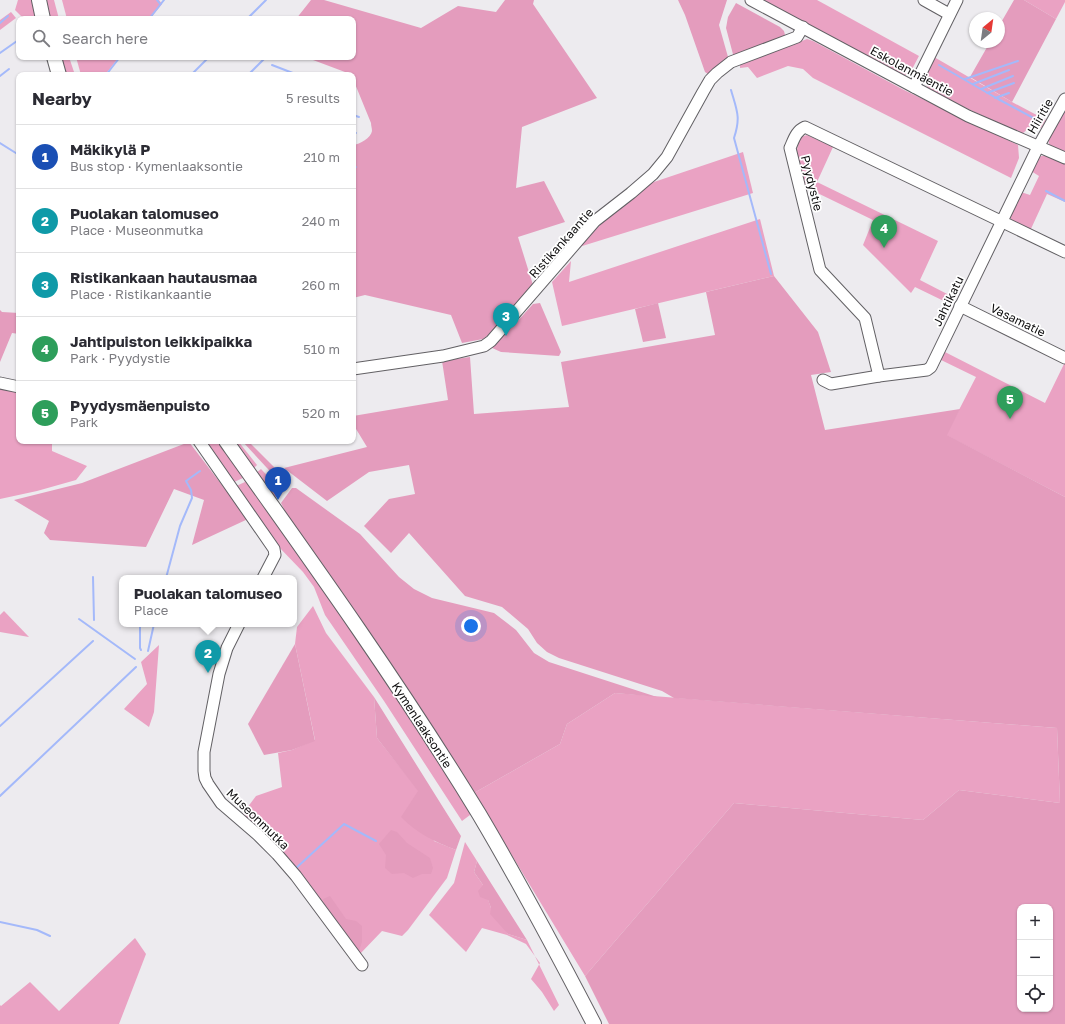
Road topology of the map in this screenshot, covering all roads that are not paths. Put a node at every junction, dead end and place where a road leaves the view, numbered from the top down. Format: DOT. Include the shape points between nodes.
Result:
graph roads {
  1 [pos="39,0"];
  2 [pos="751,0"];
  3 [pos="924,0"];
  4 [pos="957,0"];
  5 [pos="949,14"];
  6 [pos="43,16"];
  7 [pos="803,27"];
  8 [pos="55,60"];
  9 [pos="58,72"];
  10 [pos="914,87"];
  11 [pos="1065,99"];
  12 [pos="1038,147"];
  13 [pos="1065,158"];
  14 [pos="1001,222"];
  15 [pos="1065,252"];
  16 [pos="960,306"];
  17 [pos="1065,358"];
  18 [pos="356,370"];
  19 [pos="879,376"];
  20 [pos="823,380"];
  21 [pos="0,383"];
  22 [pos="16,386"];
  23 [pos="201,444"];
  24 [pos="228,444"];
  25 [pos="265,575"];
  26 [pos="238,627"];
  27 [pos="362,965"];
  28 [pos="594,1024"];
  1 -- 6 [label="main road"];
  2 -- 7 [label="street, Eskolanmäentie"];
  3 -- 5 [label="street"];
  4 -- 5 [label="street"];
  5 -- 10 [label="street"];
  7 -- 10 [label="street, Eskolanmäentie"];
  7 -- 18 [label="street, Ristikankaantie" via="797,37 731,62 710,80 667,157 653,174 595,222 491,341 484,346 443,356"];
  8 -- 9 [label="main road"];
  10 -- 12 [label="street, Eskolanmäentie" via="968,116"];
  11 -- 12 [label="street, Hiiritie"];
  12 -- 13 [label="street, Eskolanmäentie"];
  12 -- 14 [label="street, Jahtikatu"];
  14 -- 15 [label="street"];
  14 -- 16 [label="street, Jahtikatu"];
  14 -- 19 [label="street, Pyydystie" via="805,127 797,132 790,148 820,270 865,318"];
  16 -- 17 [label="street, Vasamatie"];
  16 -- 19 [label="street, Jahtikatu" via="931,367 927,370"];
  19 -- 20 [label="street, Jahtikatu" via="831,384"];
  21 -- 22 [label="street"];
  23 -- 25 [label="street" via="274,549 275,555"];
  24 -- 28 [label="main road, Kymenlaaksontie" via="366,640 468,797 547,934"];
  26 -- 27 [label="street, Museonmutka" via="227,648 219,674 204,752 204,771 208,784 220,803 257,834 296,876"];
}
